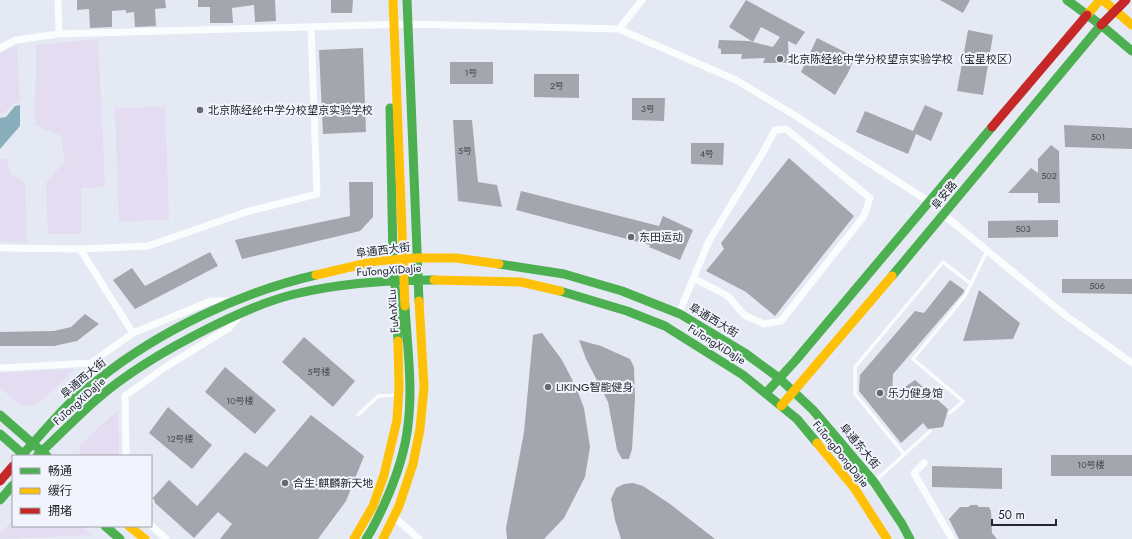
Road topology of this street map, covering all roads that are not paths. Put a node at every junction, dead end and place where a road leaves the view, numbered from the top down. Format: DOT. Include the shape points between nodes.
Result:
graph roads {
  1 [pos="58,0"];
  2 [pos="392,0"];
  3 [pos="407,0"];
  4 [pos="642,0"];
  5 [pos="1067,0"];
  6 [pos="1100,0"];
  7 [pos="1103,0"];
  8 [pos="1126,0"];
  9 [pos="1116,11"];
  10 [pos="1087,15"];
  11 [pos="408,24"];
  12 [pos="390,25"];
  13 [pos="1101,25"];
  14 [pos="1132,25"];
  15 [pos="311,27"];
  16 [pos="619,29"];
  17 [pos="59,34"];
  18 [pos="0,48"];
  19 [pos="1132,51"];
  20 [pos="928,201"];
  21 [pos="944,215"];
  22 [pos="0,248"];
  23 [pos="80,249"];
  24 [pos="987,251"];
  25 [pos="417,258"];
  26 [pos="397,260"];
  27 [pos="693,278"];
  28 [pos="398,280"];
  29 [pos="418,280"];
  30 [pos="970,284"];
  31 [pos="233,302"];
  32 [pos="242,312"];
  33 [pos="678,313"];
  34 [pos="133,333"];
  35 [pos="807,347"];
  36 [pos="820,361"];
  37 [pos="1132,363"];
  38 [pos="0,368"];
  39 [pos="780,378"];
  40 [pos="794,391"];
  41 [pos="766,393"];
  42 [pos="399,395"];
  43 [pos="781,406"];
  44 [pos="950,414"];
  45 [pos="0,415"];
  46 [pos="358,415"];
  47 [pos="930,431"];
  48 [pos="0,434"];
  49 [pos="32,443"];
  50 [pos="42,454"];
  51 [pos="904,454"];
  52 [pos="22,455"];
  53 [pos="24,455"];
  54 [pos="126,455"];
  55 [pos="924,463"];
  56 [pos="12,467"];
  57 [pos="0,481"];
  58 [pos="874,482"];
  59 [pos="12,486"];
  60 [pos="0,500"];
  61 [pos="394,517"];
  62 [pos="152,526"];
  63 [pos="106,527"];
  64 [pos="130,527"];
  65 [pos="120,539"];
  66 [pos="145,539"];
  67 [pos="166,539"];
  68 [pos="354,539"];
  69 [pos="366,539"];
  70 [pos="383,539"];
  71 [pos="419,539"];
  72 [pos="887,539"];
  73 [pos="910,539"];
  74 [pos="952,539"];
  1 -- 17 [label="street"];
  2 -- 12 [label="main road, FuAnXiLu"];
  3 -- 11 [label="main road"];
  4 -- 16 [label="street"];
  5 -- 10 [label="main road"];
  6 -- 10 [label="main road, 阜安路"];
  7 -- 9 [label="main road"];
  8 -- 9 [label="main road, 阜安路"];
  9 -- 13 [label="main road, 阜安路"];
  9 -- 14 [label="main road"];
  10 -- 13 [label="main road"];
  10 -- 20 [label="main road, 阜安路"];
  11 -- 12 [label="street"];
  11 -- 16 [label="street"];
  11 -- 25 [label="main road"];
  12 -- 15 [label="street"];
  12 -- 26 [label="main road, FuAnXiLu"];
  13 -- 19 [label="main road"];
  13 -- 21 [label="main road, 阜安路"];
  15 -- 17 [label="street"];
  15 -- 23 [label="street" via="317,194 246,212 148,246"];
  16 -- 20 [label="street" via="736,80"];
  17 -- 18 [label="street" via="16,40"];
  20 -- 35 [label="main road, 阜安路"];
  21 -- 24 [label="street"];
  21 -- 36 [label="main road, 阜安路"];
  22 -- 23 [label="street"];
  23 -- 34 [label="street"];
  24 -- 30 [label="lane"];
  24 -- 37 [label="street" via="1065,315"];
  25 -- 26 [label="main road, 阜通西大街"];
  25 -- 29 [label="main road"];
  25 -- 33 [label="main road, 阜通西大街" via="456,258 564,274 622,291"];
  26 -- 28 [label="main road, FuAnXiLu"];
  26 -- 31 [label="main road, 阜通西大街" via="376,261 297,279"];
  27 -- 27 [label="street" via="709,241 775,130 786,129 870,198 864,216 781,321 764,324 744,315 728,296"];
  27 -- 33 [label="street"];
  28 -- 29 [label="main road, FuTongXiDaJie"];
  28 -- 32 [label="main road, FuTongXiDaJie" via="339,286 295,294"];
  28 -- 42 [label="main road"];
  28 -- 69 [label="main road, FuAnXiLu" via="410,386 408,425 401,460 391,490"];
  29 -- 41 [label="main road, FuTongXiDaJie" via="521,282 574,294 665,326 744,374"];
  29 -- 61 [label="main road" via="424,387 420,429 413,464"];
  30 -- 44 [label="lane" via="965,296 913,359 963,401"];
  30 -- 51 [label="lane" via="943,262 855,367 855,394"];
  31 -- 34 [label="street" via="212,301"];
  31 -- 49 [label="main road, 阜通西大街" via="156,339 114,367 75,398"];
  32 -- 50 [label="main road, FuTongXiDaJie" via="179,343 134,371 98,399"];
  32 -- 54 [label="street" via="229,328 164,368 125,396"];
  33 -- 39 [label="main road, 阜通西大街" via="745,352"];
  34 -- 38 [label="street" via="91,363"];
  35 -- 36 [label="main road" via="809,357"];
  35 -- 39 [label="main road, 阜安路"];
  36 -- 40 [label="main road, 阜安路"];
  39 -- 40 [label="main road, 阜通东大街"];
  39 -- 41 [label="main road, 阜安路"];
  40 -- 43 [label="main road, 阜安路"];
  40 -- 58 [label="main road, 阜通东大街"];
  41 -- 43 [label="main road, FuTongDongDaJie"];
  42 -- 46 [label="lane" via="378,396"];
  42 -- 68 [label="main road" via="384,475 373,506"];
  43 -- 72 [label="main road, FuTongDongDaJie" via="797,419 828,454 855,489"];
  45 -- 49 [label="main road"];
  47 -- 51 [label="lane"];
  48 -- 52 [label="main road"];
  49 -- 50 [label="main road"];
  49 -- 53 [label="main road, 阜通西大街"];
  51 -- 58 [label="lane"];
  55 -- 74 [label="street" via="914,473"];
  56 -- 57 [label="main road"];
  58 -- 73 [label="main road, 阜通东大街"];
  59 -- 60 [label="main road"];
  61 -- 70 [label="main road"];
  61 -- 71 [label="street"];
  62 -- 67 [label="street"];
  63 -- 65 [label="main road"];
  64 -- 66 [label="main road"];
}
